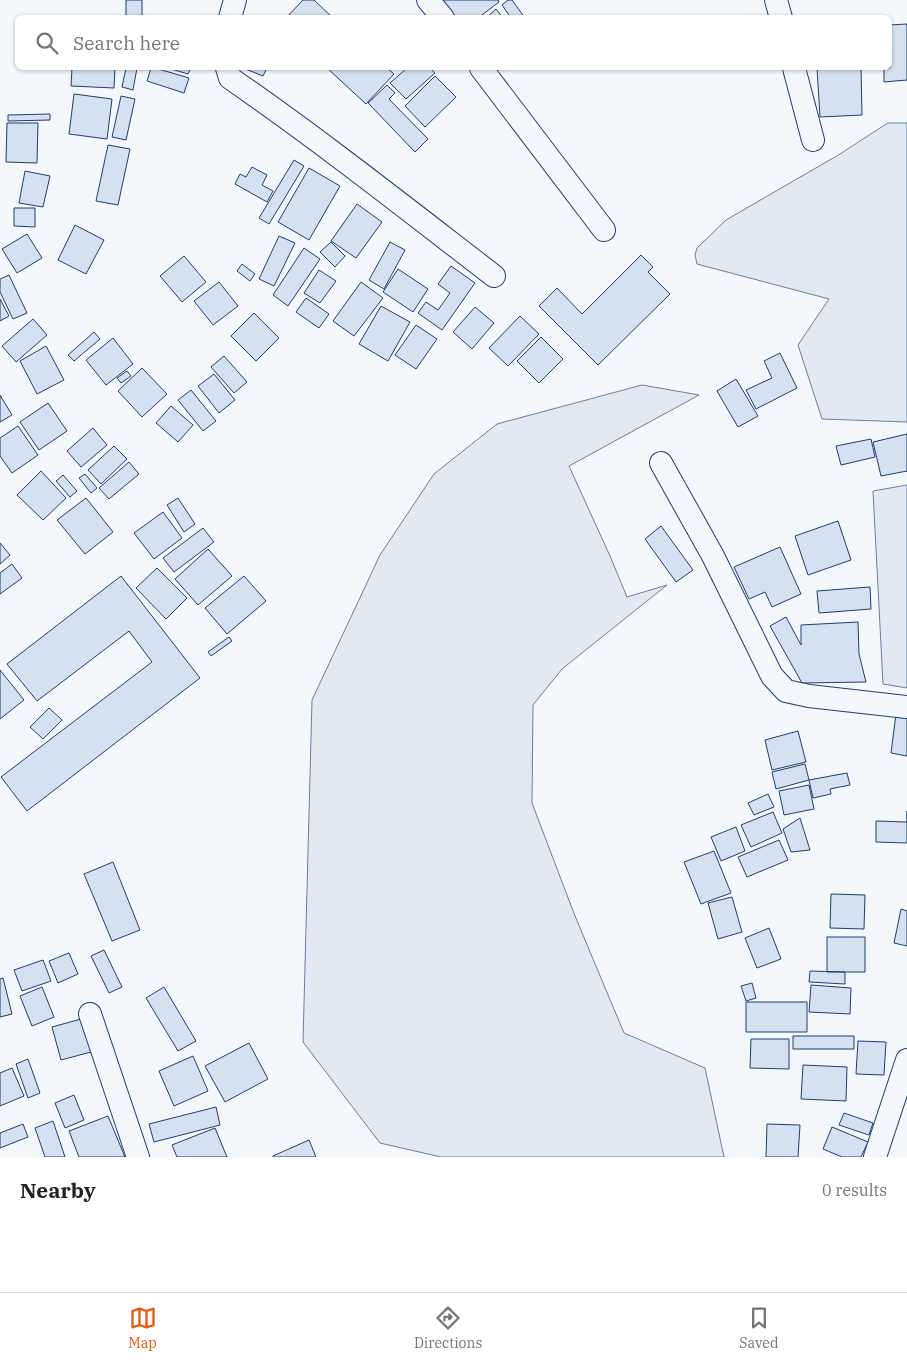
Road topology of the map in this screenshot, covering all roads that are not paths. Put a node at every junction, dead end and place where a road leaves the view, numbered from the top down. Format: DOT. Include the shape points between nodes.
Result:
graph roads {
  1 [pos="235,0"];
  2 [pos="428,0"];
  3 [pos="776,0"];
  4 [pos="231,15"];
  5 [pos="440,15"];
  6 [pos="780,15"];
  7 [pos="228,70"];
  8 [pos="483,70"];
  9 [pos="795,70"];
  10 [pos="813,140"];
  11 [pos="604,230"];
  12 [pos="494,276"];
  13 [pos="661,463"];
  14 [pos="907,707"];
  15 [pos="90,1014"];
  16 [pos="907,1060"];
  17 [pos="138,1157"];
  18 [pos="875,1157"];
  1 -- 4 [label="street"];
  2 -- 5 [label="street"];
  3 -- 6 [label="street"];
  7 -- 12 [label="street" via="230,78"];
  8 -- 11 [label="street"];
  9 -- 10 [label="street"];
  13 -- 14 [label="street" via="713,556 772,676 786,691"];
  15 -- 17 [label="street"];
  16 -- 18 [label="street"];
}
